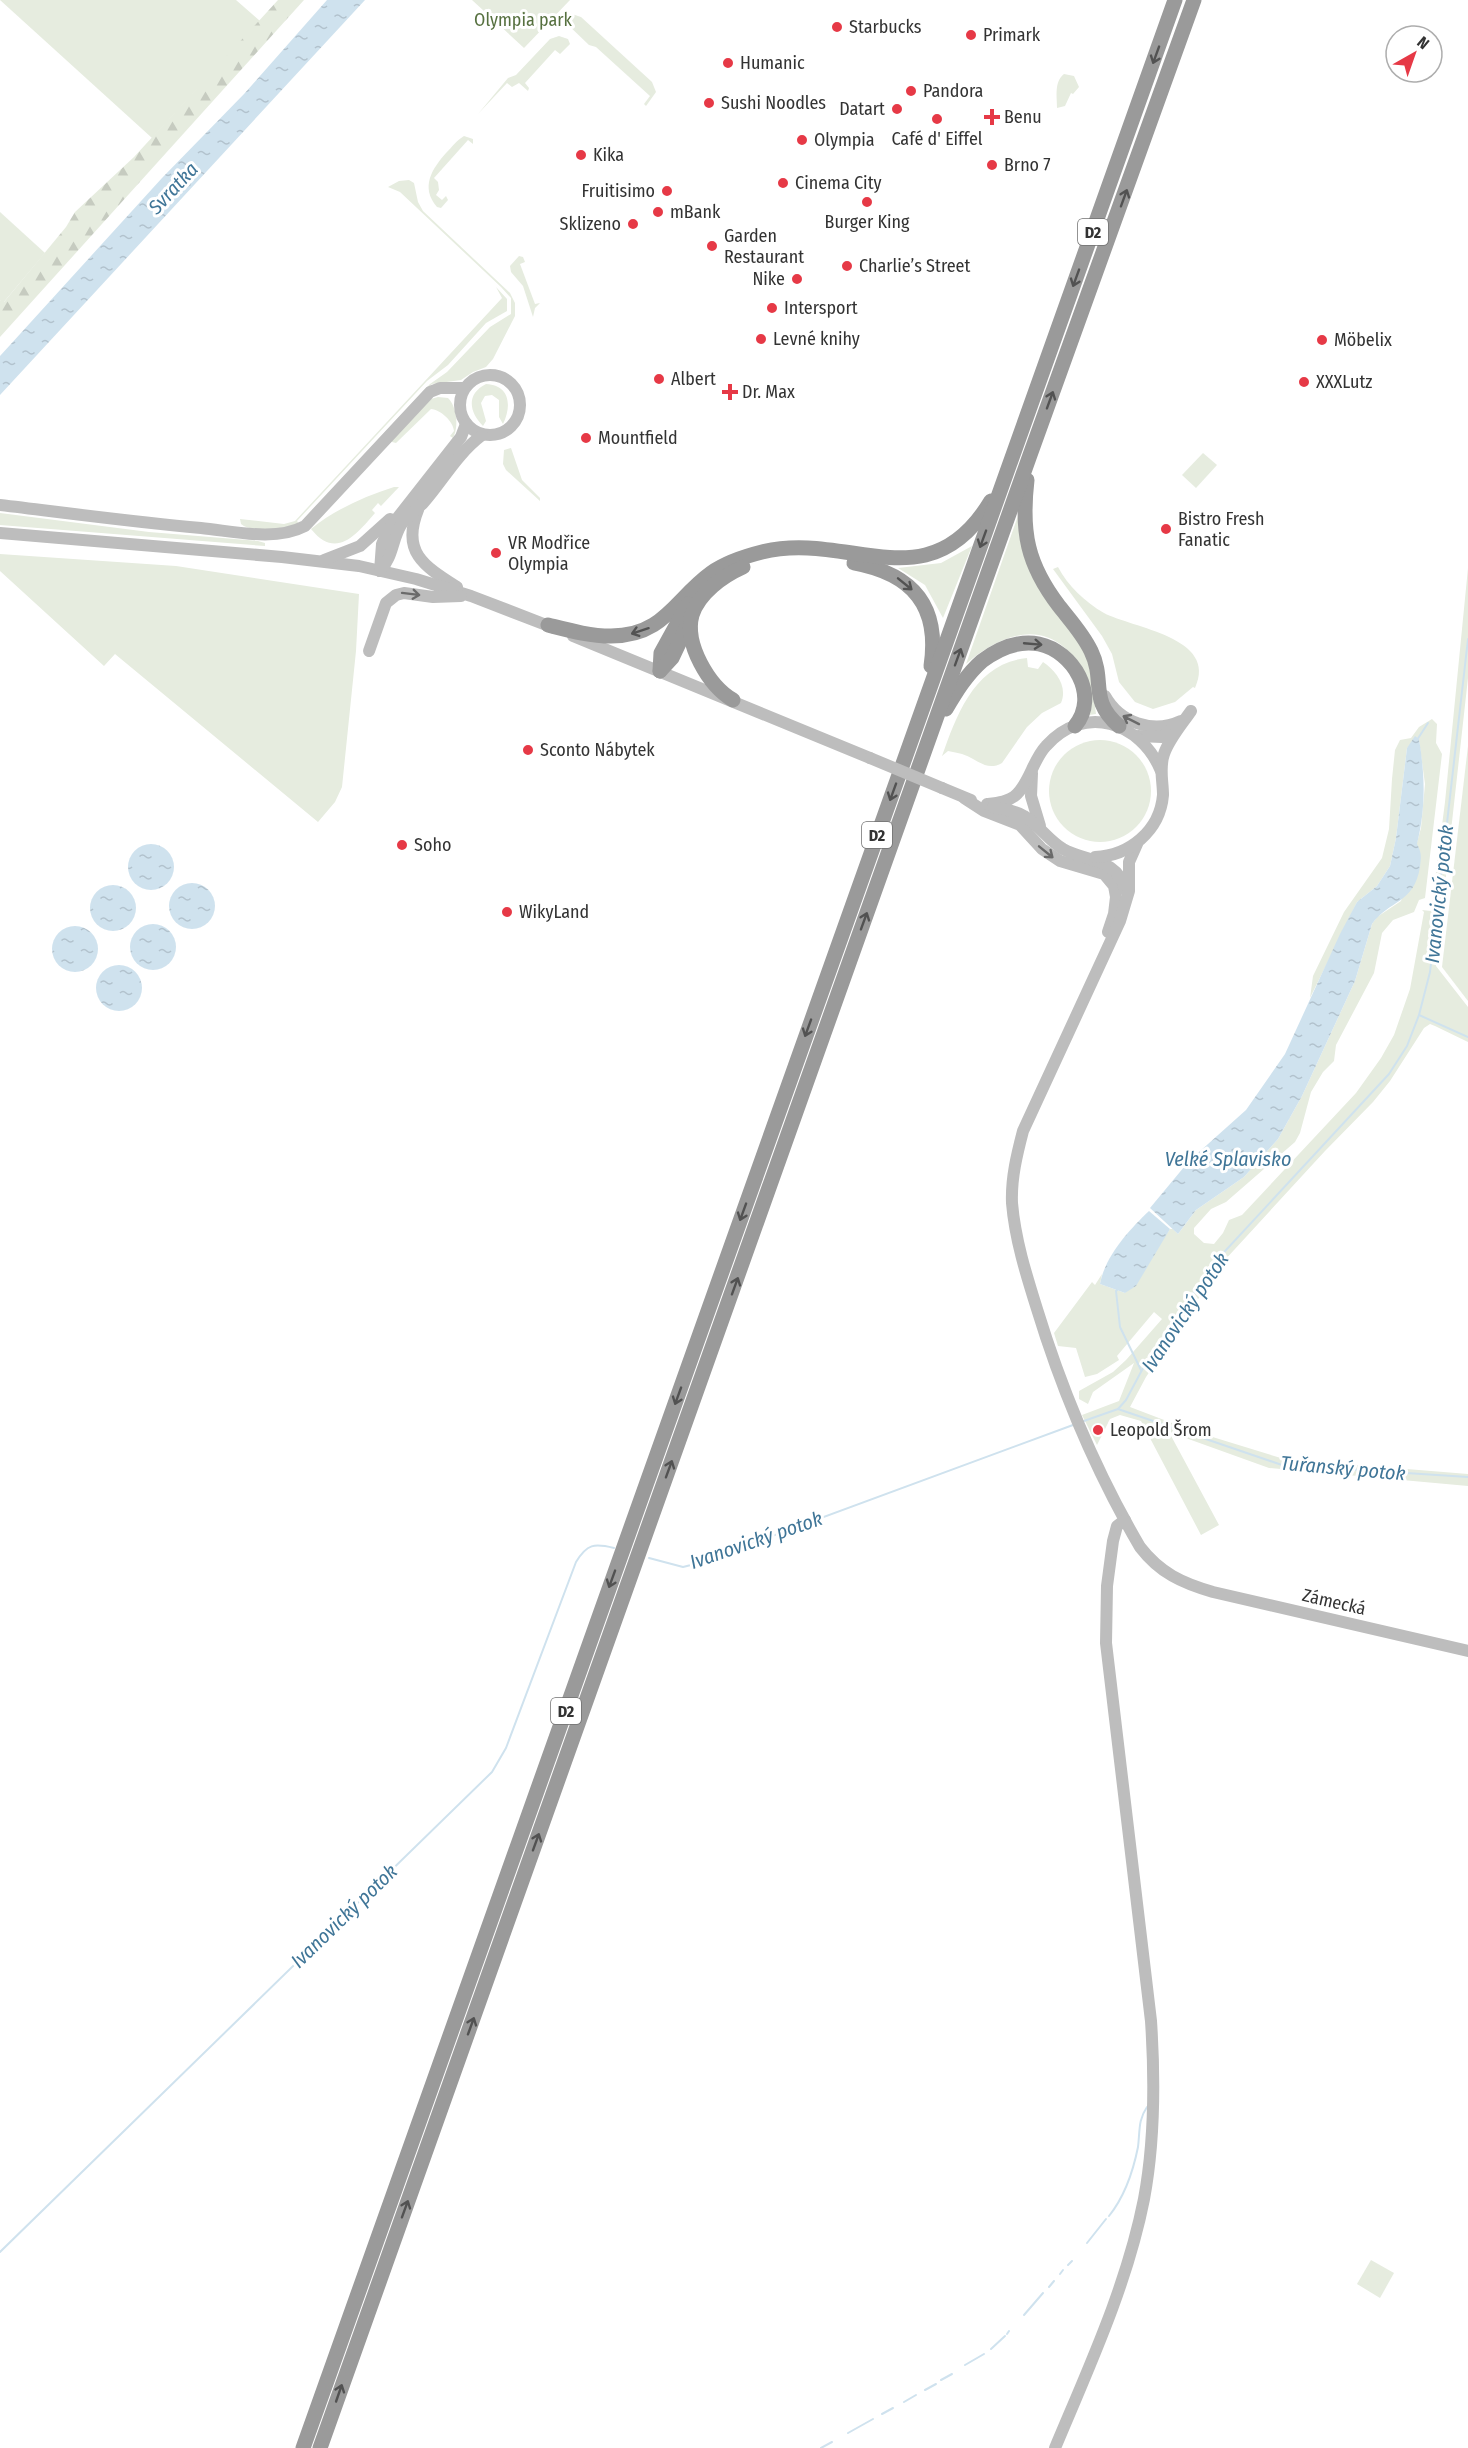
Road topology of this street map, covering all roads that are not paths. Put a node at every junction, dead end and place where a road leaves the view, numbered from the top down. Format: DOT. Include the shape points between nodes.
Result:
graph roads {
  1 [pos="1175,0"];
  2 [pos="1194,0"];
  3 [pos="464,388"];
  4 [pos="466,424"];
  5 [pos="482,435"];
  6 [pos="1030,455"];
  7 [pos="1010,464"];
  8 [pos="0,505"];
  9 [pos="404,507"];
  10 [pos="419,508"];
  11 [pos="0,533"];
  12 [pos="320,561"];
  13 [pos="737,561"];
  14 [pos="380,571"];
  15 [pos="471,596"];
  16 [pos="692,617"];
  17 [pos="548,625"];
  18 [pos="369,651"];
  19 [pos="660,671"];
  20 [pos="1098,682"];
  21 [pos="927,698"];
  22 [pos="733,700"];
  23 [pos="1181,721"];
  24 [pos="1075,726"];
  25 [pos="1119,726"];
  26 [pos="1138,736"];
  27 [pos="924,752"];
  28 [pos="1033,765"];
  29 [pos="1161,771"];
  30 [pos="964,798"];
  31 [pos="987,804"];
  32 [pos="1043,833"];
  33 [pos="1137,844"];
  34 [pos="1087,857"];
  35 [pos="1126,903"];
  36 [pos="1099,970"];
  37 [pos="1125,1520"];
  38 [pos="1468,1651"];
  39 [pos="303,2448"];
  40 [pos="320,2448"];
  41 [pos="1055,2448"];
  1 -- 7 [label="highway, D2, one-way"];
  6 -- 2 [label="highway, D2, one-way"];
  3 -- 4 [label="street" via="459,406"];
  3 -- 5 [label="street" via="476,378 490,375 507,380 517,392 519,407 513,427 499,435"];
  3 -- 8 [label="street" via="430,392 305,526 290,532 190,528"];
  4 -- 5 [label="street"];
  4 -- 9 [label="street" via="461,436"];
  5 -- 10 [label="street" via="459,457"];
  6 -- 20 [label="highway" via="1024,507 1029,555 1044,585 1091,650"];
  27 -- 6 [label="highway, D2, one-way"];
  7 -- 13 [label="highway" via="976,523 952,544 932,553 898,559 793,548"];
  7 -- 21 [label="highway, D2, one-way"];
  9 -- 12 [label="street" via="360,546"];
  9 -- 14 [label="street" via="383,538"];
  10 -- 14 [label="street" via="401,526 390,559"];
  10 -- 15 [label="street" via="411,532 416,552 436,575"];
  11 -- 12 [label="street"];
  12 -- 14 [label="street"];
  13 -- 17 [label="highway, one-way" via="712,572 664,620 640,631 602,636"];
  13 -- 19 [label="highway" via="687,605 661,653"];
  14 -- 15 [label="street"];
  15 -- 17 [label="street"];
  18 -- 15 [label="street, one-way" via="386,603 396,594"];
  16 -- 19 [label="highway" via="672,658"];
  16 -- 21 [label="highway, one-way" via="705,594 721,580 758,561 818,557 873,567 907,585 930,617 934,645"];
  16 -- 22 [label="highway" via="695,650 704,671"];
  17 -- 19 [label="street"];
  19 -- 22 [label="street"];
  23 -- 20 [label="street, one-way" via="1152,728 1134,721 1113,708"];
  20 -- 25 [label="highway" via="1102,707"];
  21 -- 39 [label="highway, D2, one-way"];
  22 -- 30 [label="street, bridge"];
  23 -- 26 [label="street" via="1165,735"];
  23 -- 29 [label="street" via="1191,711 1165,751"];
  24 -- 25 [label="street"];
  27 -- 24 [label="highway, one-way" via="968,676 990,656 1015,644 1047,646 1075,668 1083,684 1085,701 1082,717"];
  24 -- 28 [label="street" via="1048,743"];
  25 -- 26 [label="street"];
  26 -- 29 [label="street" via="1155,755"];
  40 -- 27 [label="highway, D2, one-way"];
  28 -- 31 [label="street" via="1014,796"];
  28 -- 32 [label="street" via="1031,796"];
  29 -- 33 [label="street" via="1163,797 1159,813"];
  30 -- 31 [label="street"];
  30 -- 36 [label="street, one-way" via="984,811 1020,825 1054,858 1101,872 1109,879 1116,901 1100,951"];
  31 -- 32 [label="street" via="1022,814"];
  32 -- 34 [label="street" via="1069,852"];
  33 -- 34 [label="street" via="1108,856"];
  33 -- 35 [label="street" via="1128,866"];
  34 -- 35 [label="street" via="1119,874"];
  35 -- 36 [label="street"];
  36 -- 37 [label="street, Zámecká" via="1023,1131 1014,1164 1012,1201 1019,1247 1053,1362 1076,1423"];
  37 -- 38 [label="street, Zámecká" via="1154,1563 1191,1586"];
  37 -- 41 [label="street" via="1117,1526 1113,1540 1106,1643 1150,2002 1155,2074 1153,2120 1145,2190 1129,2259"];
}
